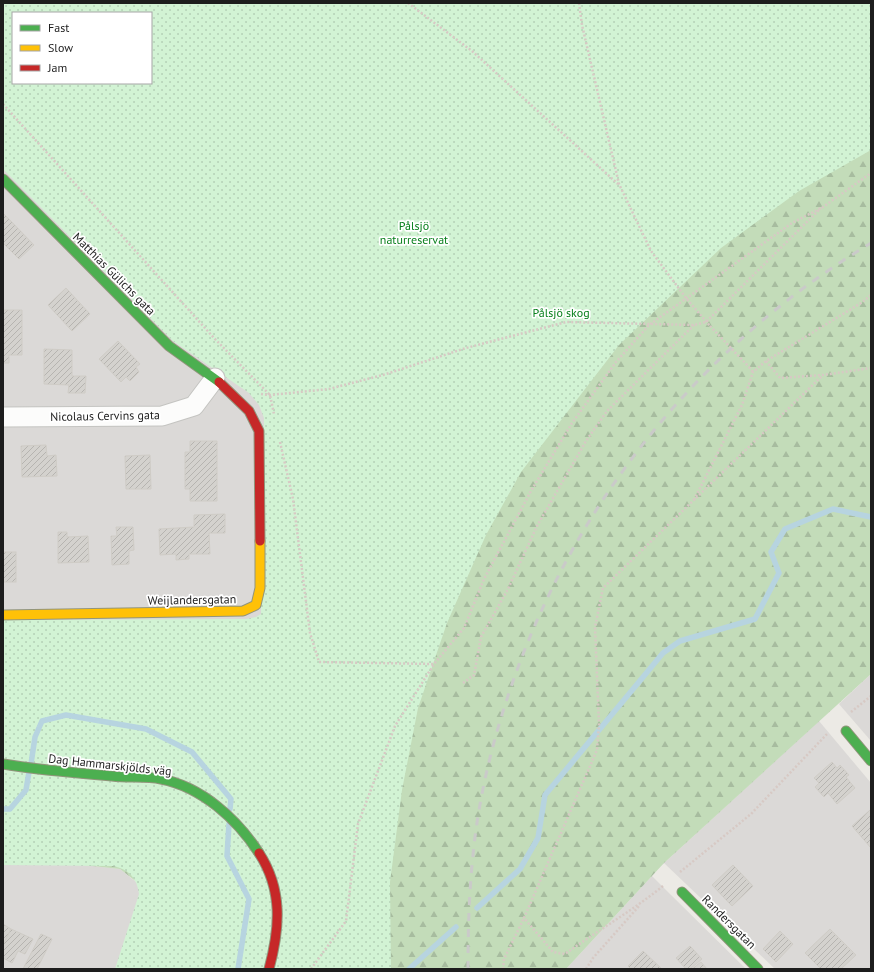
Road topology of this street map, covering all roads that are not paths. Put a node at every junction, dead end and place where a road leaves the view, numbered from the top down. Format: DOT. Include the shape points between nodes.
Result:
graph roads {
  1 [pos="3,179"];
  2 [pos="215,378"];
  3 [pos="3,417"];
  4 [pos="3,615"];
  5 [pos="846,731"];
  6 [pos="871,761"];
  7 [pos="5,764"];
  8 [pos="682,892"];
  9 [pos="269,969"];
  10 [pos="758,969"];
  1 -- 2 [label="street, Matthias Gülichs gata" via="169,346"];
  2 -- 3 [label="street, Nicolaus Cervins gata" via="194,406 162,416"];
  2 -- 4 [label="street, Weijlandersgatan" via="249,411 259,432 260,588 256,605 243,611"];
  5 -- 6 [label="street"];
  7 -- 9 [label="street, Dag Hammarskjölds väg" via="168,781 200,794 220,808 238,822 271,874 277,899 277,926"];
  8 -- 10 [label="street, Randersgatan"];
}
